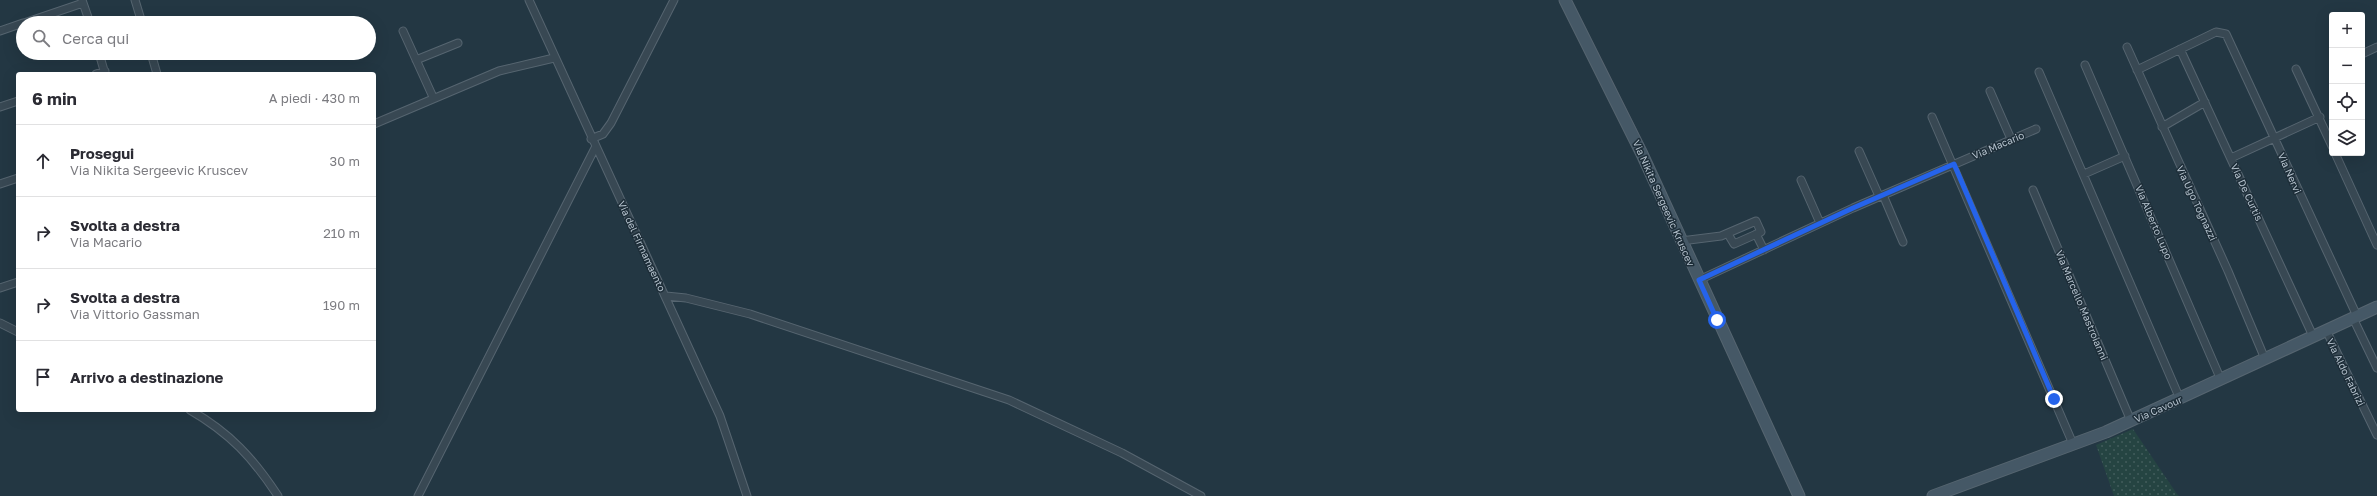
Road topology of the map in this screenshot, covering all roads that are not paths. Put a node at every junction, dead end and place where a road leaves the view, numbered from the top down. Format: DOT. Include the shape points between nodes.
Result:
graph roads {
  1 [pos="135,0"];
  2 [pos="529,0"];
  3 [pos="674,0"];
  4 [pos="1565,0"];
  5 [pos="83,2"];
  6 [pos="43,16"];
  7 [pos="88,16"];
  8 [pos="140,16"];
  9 [pos="16,25"];
  10 [pos="0,31"];
  11 [pos="403,31"];
  12 [pos="458,42"];
  13 [pos="2127,47"];
  14 [pos="2377,48"];
  15 [pos="2180,49"];
  16 [pos="2365,53"];
  17 [pos="554,58"];
  18 [pos="101,60"];
  19 [pos="153,60"];
  20 [pos="416,60"];
  21 [pos="2085,65"];
  22 [pos="2296,69"];
  23 [pos="2137,70"];
  24 [pos="105,72"];
  25 [pos="156,72"];
  26 [pos="2039,72"];
  27 [pos="1990,91"];
  28 [pos="433,98"];
  29 [pos="16,102"];
  30 [pos="2205,102"];
  31 [pos="0,107"];
  32 [pos="1932,117"];
  33 [pos="2320,117"];
  34 [pos="376,123"];
  35 [pos="2162,126"];
  36 [pos="2036,129"];
  37 [pos="2275,138"];
  38 [pos="592,139"];
  39 [pos="2011,139"];
  40 [pos="2329,139"];
  41 [pos="595,148"];
  42 [pos="1859,152"];
  43 [pos="2125,156"];
  44 [pos="2336,156"];
  45 [pos="2231,158"];
  46 [pos="1954,164"];
  47 [pos="2084,174"];
  48 [pos="16,179"];
  49 [pos="1801,180"];
  50 [pos="0,184"];
  51 [pos="2033,190"];
  52 [pos="1881,196"];
  53 [pos="1820,223"];
  54 [pos="1728,234"];
  55 [pos="1756,234"];
  56 [pos="1681,241"];
  57 [pos="1903,242"];
  58 [pos="2377,245"];
  59 [pos="1764,250"];
  60 [pos="1699,280"];
  61 [pos="16,283"];
  62 [pos="0,288"];
  63 [pos="666,296"];
  64 [pos="2377,307"];
  65 [pos="2355,317"];
  66 [pos="0,323"];
  67 [pos="2326,330"];
  68 [pos="16,331"];
  69 [pos="2313,336"];
  70 [pos="2265,359"];
  71 [pos="2377,368"];
  72 [pos="2221,380"];
  73 [pos="2180,399"];
  74 [pos="193,412"];
  75 [pos="2131,421"];
  76 [pos="2377,435"];
  77 [pos="2073,444"];
  78 [pos="278,496"];
  79 [pos="418,496"];
  80 [pos="747,496"];
  81 [pos="1201,496"];
  82 [pos="1800,496"];
  83 [pos="1933,496"];
  1 -- 8 [label="street"];
  2 -- 17 [label="street, Via del Firmamaento"];
  3 -- 38 [label="street" via="611,123 603,134"];
  4 -- 56 [label="main road, Via Nikita Sergeevic Kruscev" via="1614,95"];
  5 -- 6 [label="street"];
  5 -- 7 [label="street"];
  9 -- 10 [label="street"];
  11 -- 20 [label="street"];
  12 -- 20 [label="street"];
  13 -- 23 [label="street, Via Ugo Tognazzi"];
  14 -- 16 [label="street"];
  15 -- 23 [label="street"];
  15 -- 30 [label="street, Via De Curtis"];
  15 -- 37 [label="street, Via Nervi" via="2216,32 2222,31 2226,34"];
  17 -- 28 [label="street" via="498,71"];
  17 -- 38 [label="street, Via del Firmamaento"];
  18 -- 24 [label="street"];
  19 -- 25 [label="street"];
  20 -- 28 [label="street"];
  21 -- 43 [label="street, Via Alberto Lupo"];
  22 -- 33 [label="street"];
  23 -- 35 [label="street, Via Ugo Tognazzi"];
  26 -- 47 [label="street"];
  27 -- 39 [label="street"];
  28 -- 34 [label="street"];
  29 -- 31 [label="street"];
  30 -- 35 [label="street"];
  30 -- 45 [label="street, Via De Curtis"];
  32 -- 46 [label="street"];
  33 -- 37 [label="street"];
  33 -- 40 [label="street"];
  35 -- 70 [label="street, Via Ugo Tognazzi"];
  36 -- 39 [label="street, Via Macario"];
  37 -- 45 [label="street"];
  37 -- 65 [label="street, Via Nervi"];
  38 -- 41 [label="street, Via del Firmamaento"];
  39 -- 46 [label="street, Via Macario"];
  41 -- 63 [label="street, Via del Firmamaento"];
  41 -- 79 [label="street"];
  42 -- 52 [label="street"];
  43 -- 47 [label="street"];
  43 -- 72 [label="street, Via Alberto Lupo"];
  44 -- 58 [label="street"];
  45 -- 69 [label="street, Via De Curtis"];
  46 -- 52 [label="street, Via Macario"];
  46 -- 77 [label="street"];
  47 -- 73 [label="street"];
  48 -- 50 [label="street"];
  49 -- 53 [label="street"];
  51 -- 75 [label="street, Via Marcello Mastroianni"];
  52 -- 53 [label="street, Via Macario"];
  52 -- 57 [label="street"];
  53 -- 59 [label="street, Via Macario"];
  54 -- 55 [label="street" via="1734,244"];
  54 -- 55 [label="street" via="1756,221 1761,232"];
  54 -- 56 [label="street"];
  55 -- 59 [label="street"];
  56 -- 60 [label="main road, Via Nikita Sergeevic Kruscev"];
  59 -- 60 [label="street, Via Macario"];
  60 -- 82 [label="main road, Via Nikita Sergeevic Kruscev"];
  61 -- 62 [label="street"];
  63 -- 80 [label="street, Via del Firmamaento" via="720,416"];
  63 -- 81 [label="street" via="686,298 750,314 1009,400 1122,453"];
  64 -- 65 [label="main road, Via Cavour"];
  65 -- 67 [label="main road, Via Cavour"];
  65 -- 71 [label="street, Via Nervi"];
  66 -- 68 [label="street"];
  67 -- 69 [label="main road, Via Cavour"];
  67 -- 76 [label="street, Via Aldo Fabrizi"];
  69 -- 70 [label="main road, Via Cavour"];
  70 -- 72 [label="main road, Via Cavour"];
  72 -- 73 [label="main road, Via Cavour"];
  73 -- 75 [label="main road, Via Cavour"];
  74 -- 78 [label="street" via="228,434 249,455"];
  75 -- 77 [label="main road, Via Cavour"];
  77 -- 83 [label="main road, Via Cavour"];
}
